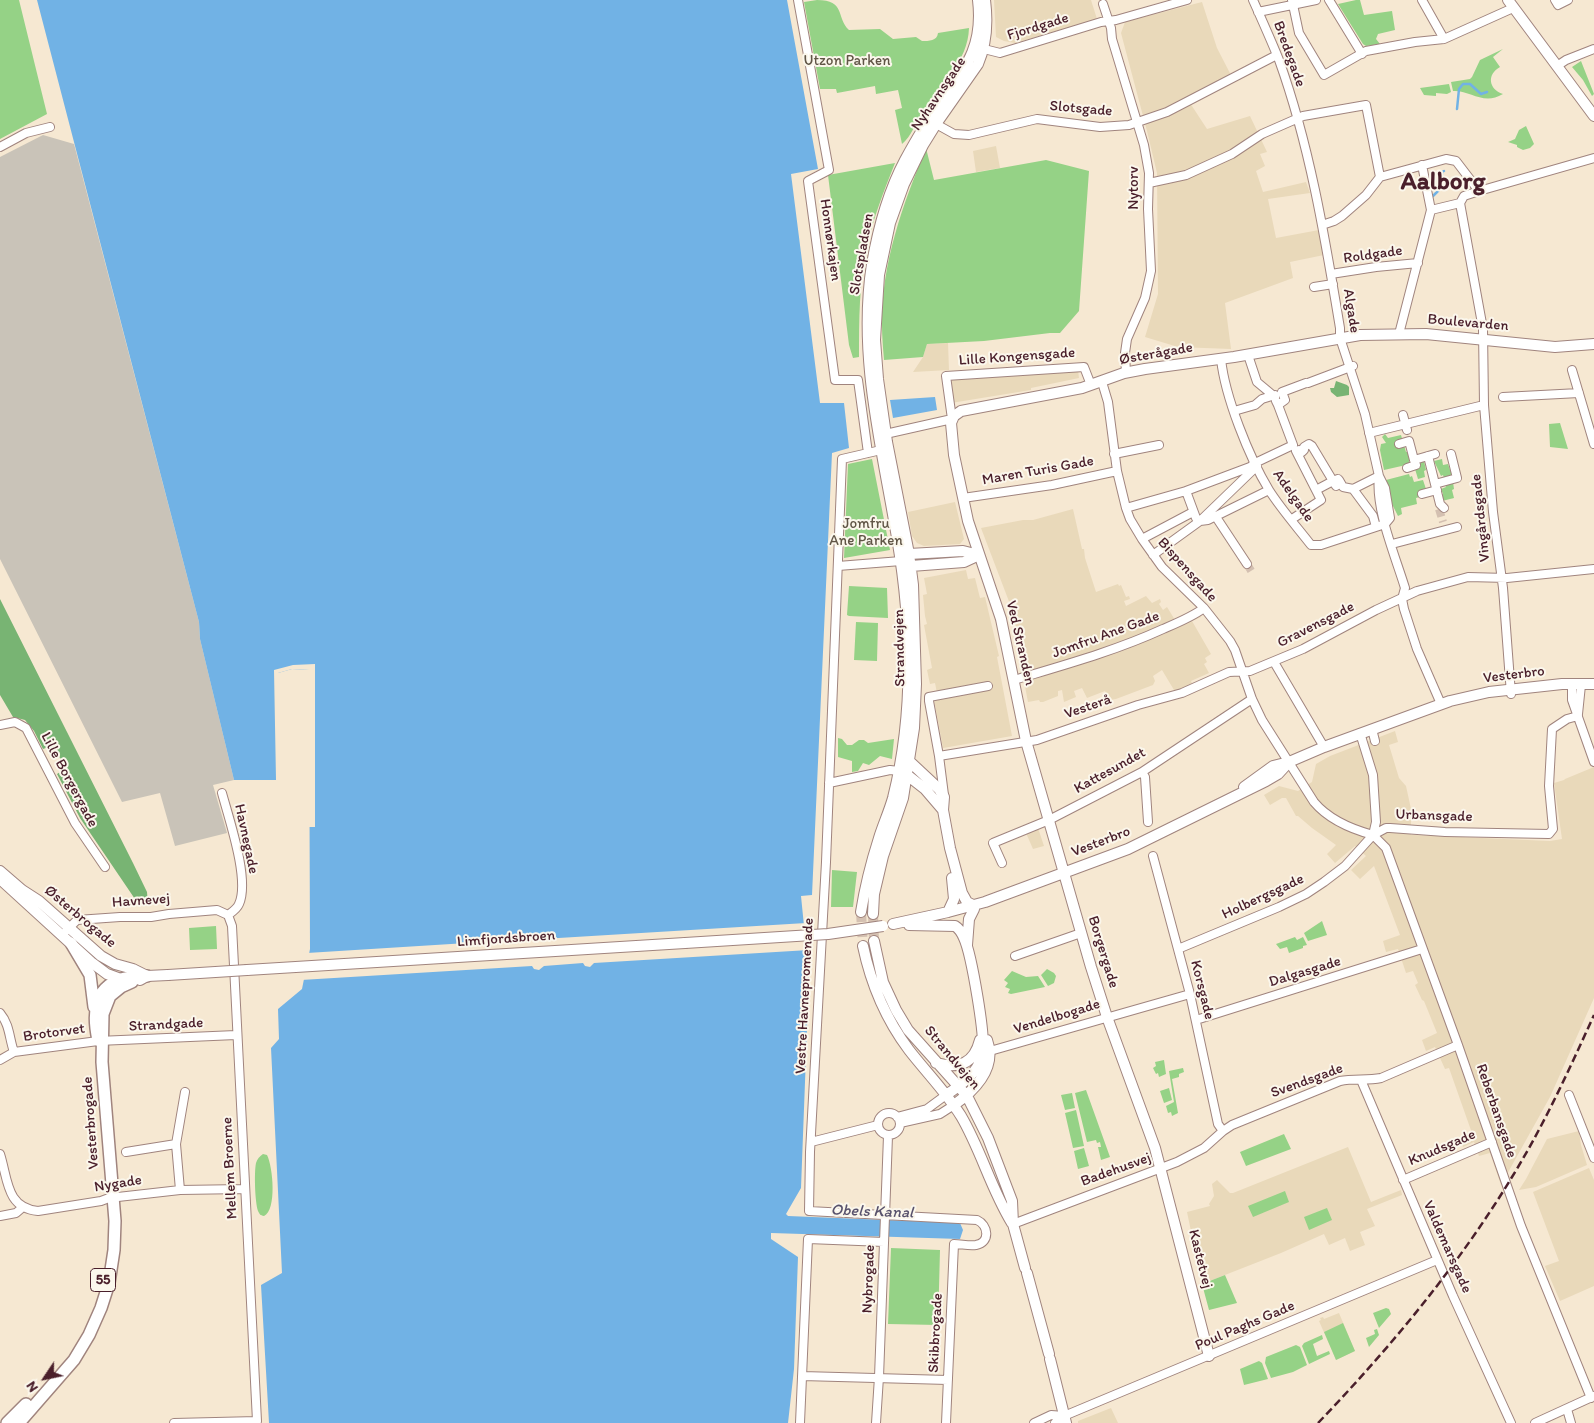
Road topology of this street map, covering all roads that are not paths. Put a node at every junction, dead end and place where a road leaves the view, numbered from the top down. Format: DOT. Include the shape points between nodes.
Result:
graph roads {
  1 [pos="978,0"];
  2 [pos="985,0"];
  3 [pos="1187,0"];
  4 [pos="1253,0"];
  5 [pos="1316,0"];
  6 [pos="1330,0"];
  7 [pos="1422,0"];
  8 [pos="1555,0"];
  9 [pos="1568,0"];
  10 [pos="799,2"];
  11 [pos="1292,2"];
  12 [pos="1104,4"];
  13 [pos="1510,4"];
  14 [pos="1258,12"];
  15 [pos="1109,22"];
  16 [pos="1444,39"];
  17 [pos="984,49"];
  18 [pos="1591,50"];
  19 [pos="1362,54"];
  20 [pos="1273,57"];
  21 [pos="1557,66"];
  22 [pos="1594,116"];
  23 [pos="1297,119"];
  24 [pos="1137,123"];
  25 [pos="936,124"];
  26 [pos="50,127"];
  27 [pos="919,143"];
  28 [pos="0,147"];
  29 [pos="1594,158"];
  30 [pos="1422,165"];
  31 [pos="1380,177"];
  32 [pos="1148,183"];
  33 [pos="1480,191"];
  34 [pos="1460,203"];
  35 [pos="1431,210"];
  36 [pos="1322,225"];
  37 [pos="1418,263"];
  38 [pos="1331,274"];
  39 [pos="1333,284"];
  40 [pos="1314,287"];
  41 [pos="1399,334"];
  42 [pos="1340,338"];
  43 [pos="1483,339"];
  44 [pos="1594,344"];
  45 [pos="1248,355"];
  46 [pos="1222,359"];
  47 [pos="1352,367"];
  48 [pos="1572,370"];
  49 [pos="1126,373"];
  50 [pos="875,379"];
  51 [pos="1102,382"];
  52 [pos="1091,385"];
  53 [pos="1579,393"];
  54 [pos="1277,397"];
  55 [pos="1503,397"];
  56 [pos="1484,405"];
  57 [pos="1234,411"];
  58 [pos="1403,415"];
  59 [pos="952,419"];
  60 [pos="1369,433"];
  61 [pos="1403,433"];
  62 [pos="882,434"];
  63 [pos="1594,444"];
  64 [pos="1159,446"];
  65 [pos="881,450"];
  66 [pos="868,453"];
  67 [pos="1114,454"];
  68 [pos="1451,454"];
  69 [pos="1414,460"];
  70 [pos="1256,464"];
  71 [pos="1407,468"];
  72 [pos="1117,471"];
  73 [pos="1379,476"];
  74 [pos="1337,482"];
  75 [pos="1436,487"];
  76 [pos="1353,489"];
  77 [pos="1269,490"];
  78 [pos="1316,490"];
  79 [pos="1186,491"];
  80 [pos="1422,494"];
  81 [pos="963,498"];
  82 [pos="1440,507"];
  83 [pos="1126,508"];
  84 [pos="1193,512"];
  85 [pos="1216,517"];
  86 [pos="1292,520"];
  87 [pos="1200,521"];
  88 [pos="1385,524"];
  89 [pos="1164,527"];
  90 [pos="1376,527"];
  91 [pos="1457,527"];
  92 [pos="1142,539"];
  93 [pos="1173,539"];
  94 [pos="1392,544"];
  95 [pos="909,554"];
  96 [pos="979,555"];
  97 [pos="1152,555"];
  98 [pos="901,561"];
  99 [pos="1247,564"];
  100 [pos="838,566"];
  101 [pos="911,566"];
  102 [pos="1594,568"];
  103 [pos="1501,578"];
  104 [pos="1402,599"];
  105 [pos="1204,608"];
  106 [pos="1231,642"];
  107 [pos="1222,646"];
  108 [pos="1274,662"];
  109 [pos="1241,672"];
  110 [pos="1014,680"];
  111 [pos="1594,684"];
  112 [pos="1576,685"];
  113 [pos="988,686"];
  114 [pos="1510,692"];
  115 [pos="1252,699"];
  116 [pos="1441,704"];
  117 [pos="1578,716"];
  118 [pos="0,725"];
  119 [pos="1372,729"];
  120 [pos="1360,733"];
  121 [pos="1026,741"];
  122 [pos="1376,741"];
  123 [pos="1324,747"];
  124 [pos="939,756"];
  125 [pos="909,761"];
  126 [pos="1289,762"];
  127 [pos="1594,762"];
  128 [pos="903,772"];
  129 [pos="1142,772"];
  130 [pos="830,783"];
  131 [pos="222,793"];
  132 [pos="944,797"];
  133 [pos="943,810"];
  134 [pos="1049,820"];
  135 [pos="1148,822"];
  136 [pos="1373,835"];
  137 [pos="950,848"];
  138 [pos="1153,856"];
  139 [pos="1002,863"];
  140 [pos="105,867"];
  141 [pos="0,871"];
  142 [pos="1064,873"];
  143 [pos="0,879"];
  144 [pos="974,907"];
  145 [pos="861,912"];
  146 [pos="948,912"];
  147 [pos="873,914"];
  148 [pos="228,915"];
  149 [pos="888,925"];
  150 [pos="70,927"];
  151 [pos="1081,933"];
  152 [pos="66,939"];
  153 [pos="874,942"];
  154 [pos="863,946"];
  155 [pos="967,946"];
  156 [pos="1178,949"];
  157 [pos="1422,949"];
  158 [pos="1015,956"];
  159 [pos="148,976"];
  160 [pos="119,979"];
  161 [pos="132,982"];
  162 [pos="1190,994"];
  163 [pos="94,1009"];
  164 [pos="0,1013"];
  165 [pos="1107,1016"];
  166 [pos="1196,1020"];
  167 [pos="982,1027"];
  168 [pos="236,1035"];
  169 [pos="100,1041"];
  170 [pos="1458,1045"];
  171 [pos="990,1051"];
  172 [pos="14,1052"];
  173 [pos="0,1060"];
  174 [pos="936,1063"];
  175 [pos="1362,1080"];
  176 [pos="959,1087"];
  177 [pos="185,1092"];
  178 [pos="946,1095"];
  179 [pos="967,1096"];
  180 [pos="1569,1096"];
  181 [pos="954,1105"];
  182 [pos="899,1120"];
  183 [pos="878,1125"];
  184 [pos="1223,1132"];
  185 [pos="888,1136"];
  186 [pos="811,1142"];
  187 [pos="1492,1142"];
  188 [pos="176,1144"];
  189 [pos="126,1152"];
  190 [pos="0,1154"];
  191 [pos="1594,1158"];
  192 [pos="1160,1169"];
  193 [pos="1403,1180"];
  194 [pos="244,1189"];
  195 [pos="180,1190"];
  196 [pos="111,1198"];
  197 [pos="23,1207"];
  198 [pos="0,1216"];
  199 [pos="885,1216"];
  200 [pos="1013,1224"];
  201 [pos="884,1240"];
  202 [pos="1437,1260"];
  203 [pos="1209,1356"];
  204 [pos="802,1376"];
  205 [pos="879,1377"];
  206 [pos="948,1380"];
  207 [pos="1593,1397"];
  208 [pos="1567,1409"];
  209 [pos="1065,1419"];
  210 [pos="8,1423"];
  211 [pos="19,1423"];
  212 [pos="174,1423"];
  213 [pos="800,1423"];
  214 [pos="876,1423"];
  215 [pos="946,1423"];
  216 [pos="1034,1423"];
  217 [pos="1056,1423"];
  218 [pos="1511,1423"];
  219 [pos="1534,1423"];
  220 [pos="1571,1423"];
  1 -- 27 [label="street, Nyhavnsgade" via="978,30 972,55 960,78 929,119"];
  2 -- 17 [label="street, Nyhavnsgade" via="987,27"];
  3 -- 15 [label="street, Fjordgade"];
  4 -- 14 [label="street, Bredegade"];
  5 -- 11 [label="street"];
  6 -- 19 [label="street"];
  7 -- 16 [label="street"];
  8 -- 9 [label="street" via="1558,5"];
  10 -- 66 [label="street, Honnørkajen" via="829,170 808,180 835,380 858,380"];
  11 -- 14 [label="street"];
  11 -- 19 [label="street" via="1299,33 1324,75"];
  12 -- 15 [label="street, Nytorv"];
  13 -- 16 [label="street"];
  13 -- 21 [label="street"];
  14 -- 23 [label="street, Bredegade" via="1278,59"];
  15 -- 17 [label="street, Fjordgade" via="1000,53"];
  15 -- 24 [label="street, Nytorv"];
  16 -- 19 [label="street"];
  17 -- 25 [label="street, Nyhavnsgade" via="973,72"];
  18 -- 21 [label="street"];
  20 -- 24 [label="street, Slotsgade" via="1167,112"];
  21 -- 22 [label="street"];
  23 -- 31 [label="street" via="1366,105"];
  23 -- 32 [label="street" via="1186,175"];
  23 -- 36 [label="street, Algade"];
  24 -- 25 [label="street, Slotsgade" via="1100,128 1037,119 969,135 954,134"];
  24 -- 32 [label="street, Nytorv" via="1147,153"];
  25 -- 27 [label="street, Nyhavnsgade"];
  26 -- 28 [label="street" via="26,133"];
  27 -- 50 [label="street, Slotspladsen" via="896,203 881,258"];
  29 -- 33 [label="street"];
  30 -- 31 [label="street"];
  30 -- 33 [label="street" via="1446,159 1456,161"];
  30 -- 35 [label="street"];
  31 -- 36 [label="street" via="1342,216"];
  32 -- 49 [label="street, Nytorv" via="1151,271 1145,298 1127,339"];
  33 -- 34 [label="street" via="1464,196"];
  34 -- 35 [label="street"];
  34 -- 43 [label="street, Vingårdsgade"];
  35 -- 37 [label="street"];
  36 -- 38 [label="street, Algade"];
  37 -- 38 [label="street, Roldgade"];
  37 -- 41 [label="street"];
  38 -- 39 [label="street, Algade"];
  39 -- 40 [label="street"];
  39 -- 42 [label="street, Algade"];
  41 -- 42 [label="street, Boulevarden"];
  41 -- 43 [label="street, Boulevarden"];
  42 -- 45 [label="street, Østerågade"];
  42 -- 47 [label="street, Algade"];
  43 -- 44 [label="street, Boulevarden" via="1555,347"];
  43 -- 56 [label="street, Vingårdsgade"];
  45 -- 46 [label="street, Østerågade"];
  45 -- 54 [label="street" via="1257,382"];
  46 -- 49 [label="street, Østerågade"];
  46 -- 57 [label="street, Adelgade" via="1225,385"];
  47 -- 54 [label="street"];
  47 -- 60 [label="street, Algade"];
  48 -- 53 [label="street"];
  49 -- 51 [label="street, Østerågade"];
  50 -- 62 [label="street, Strandvejen"];
  51 -- 52 [label="street, Østerågade"];
  51 -- 67 [label="street, Bispensgade" via="1108,402"];
  52 -- 59 [label="street, Østerågade" via="961,411"];
  52 -- 59 [label="street, Lille Kongensgade" via="1084,367 946,376"];
  53 -- 55 [label="street"];
  53 -- 63 [label="street"];
  54 -- 57 [label="street" via="1262,399 1255,405"];
  54 -- 70 [label="street" via="1294,446"];
  56 -- 61 [label="street"];
  56 -- 103 [label="street, Vingårdsgade"];
  57 -- 70 [label="street, Adelgade"];
  58 -- 61 [label="street"];
  59 -- 62 [label="street"];
  59 -- 81 [label="street, Ved Stranden" via="951,441"];
  60 -- 61 [label="street"];
  60 -- 73 [label="street, Algade"];
  61 -- 69 [label="street" via="1410,441"];
  62 -- 65 [label="street, Strandvejen"];
  62 -- 95 [label="street, Strandvejen"];
  64 -- 67 [label="street"];
  65 -- 66 [label="street"];
  65 -- 98 [label="street, Strandvejen"];
  66 -- 100 [label="street, Vestre Havnepromenade" via="842,459"];
  67 -- 72 [label="street, Bispensgade"];
  68 -- 75 [label="street" via="1457,478"];
  69 -- 71 [label="street" via="1416,465"];
  69 -- 75 [label="street" via="1431,455"];
  70 -- 77 [label="street, Adelgade"];
  70 -- 79 [label="street"];
  70 -- 87 [label="street"];
  72 -- 81 [label="street, Maren Turis Gade" via="1052,485"];
  72 -- 83 [label="street, Bispensgade"];
  73 -- 76 [label="street" via="1364,479"];
  73 -- 88 [label="street, Algade" via="1380,506"];
  74 -- 76 [label="street"];
  74 -- 78 [label="street"];
  74 -- 78 [label="street" via="1308,444 1302,452 1296,451"];
  75 -- 80 [label="street"];
  75 -- 82 [label="street"];
  76 -- 90 [label="street" via="1373,516"];
  77 -- 85 [label="street"];
  77 -- 86 [label="street, Adelgade"];
  78 -- 86 [label="street" via="1321,500"];
  79 -- 83 [label="street"];
  79 -- 84 [label="street"];
  81 -- 96 [label="street, Ved Stranden"];
  83 -- 92 [label="street, Bispensgade"];
  84 -- 87 [label="street"];
  84 -- 89 [label="street"];
  85 -- 87 [label="street"];
  85 -- 99 [label="street"];
  86 -- 90 [label="street, Adelgade" via="1315,546"];
  87 -- 93 [label="street"];
  88 -- 90 [label="street, Adelgade"];
  88 -- 94 [label="street, Algade"];
  89 -- 92 [label="street"];
  89 -- 93 [label="street"];
  91 -- 94 [label="street" via="1444,526"];
  92 -- 97 [label="street, Bispensgade"];
  93 -- 97 [label="street"];
  94 -- 104 [label="street, Algade" via="1405,588"];
  95 -- 96 [label="street" via="963,551"];
  95 -- 98 [label="street"];
  95 -- 101 [label="street, Strandvejen"];
  96 -- 101 [label="street" via="964,562"];
  96 -- 110 [label="street, Ved Stranden" via="1001,619"];
  97 -- 105 [label="street, Bispensgade"];
  98 -- 100 [label="street"];
  98 -- 101 [label="street"];
  98 -- 128 [label="street, Strandvejen" via="908,674"];
  100 -- 130 [label="street, Vestre Havnepromenade"];
  101 -- 125 [label="street, Strandvejen" via="916,676"];
  102 -- 103 [label="street, Gravensgade"];
  103 -- 104 [label="street, Gravensgade" via="1468,577 1417,591"];
  103 -- 114 [label="street, Vingårdsgade"];
  104 -- 108 [label="street, Gravensgade"];
  104 -- 116 [label="street, Algade" via="1417,649"];
  105 -- 106 [label="street, Bispensgade"];
  105 -- 110 [label="street, Jomfru Ane Gade" via="1197,614 1112,649"];
  106 -- 107 [label="street"];
  106 -- 109 [label="street, Bispensgade"];
  108 -- 109 [label="street, Gravensgade"];
  108 -- 123 [label="street"];
  109 -- 115 [label="street, Bispensgade"];
  109 -- 121 [label="street, Vesterå" via="1229,672 1182,693 1124,709 1038,740"];
  110 -- 121 [label="street, Ved Stranden"];
  111 -- 112 [label="street, Vesterbro"];
  112 -- 114 [label="street, Vesterbro"];
  112 -- 117 [label="street" via="1572,700"];
  113 -- 124 [label="street" via="929,697"];
  114 -- 116 [label="street, Vesterbro"];
  115 -- 126 [label="street, Bispensgade"];
  115 -- 129 [label="street, Kattesundet"];
  116 -- 119 [label="street, Vesterbro"];
  117 -- 127 [label="street"];
  117 -- 136 [label="street, Urbansgade" via="1552,729 1551,833 1386,828"];
  118 -- 140 [label="street, Lille Borgergade" via="15,722 26,728 75,823"];
  119 -- 120 [label="street, Vesterbro"];
  119 -- 122 [label="street"];
  120 -- 123 [label="street, Vesterbro"];
  120 -- 136 [label="street" via="1373,774 1376,822"];
  121 -- 124 [label="street, Vesterå"];
  121 -- 134 [label="street, Borgergade"];
  123 -- 126 [label="street, Vesterbro"];
  124 -- 132 [label="street"];
  125 -- 128 [label="street, Strandvejen"];
  125 -- 132 [label="street"];
  126 -- 136 [label="street" via="1321,810 1350,828"];
  126 -- 142 [label="street, Vesterbro" via="1278,774 1128,849"];
  128 -- 130 [label="street" via="890,770"];
  128 -- 133 [label="street" via="930,794"];
  128 -- 145 [label="street, Strandvejen" via="868,874"];
  128 -- 147 [label="street, Strandvejen" via="903,798 883,856"];
  129 -- 134 [label="street, Kattesundet"];
  129 -- 135 [label="street"];
  130 -- 186 [label="street, Vestre Havnepromenade"];
  131 -- 148 [label="street, Havnegade" via="240,861 242,890 239,904"];
  132 -- 133 [label="street"];
  133 -- 137 [label="street"];
  134 -- 139 [label="street, Kattesundet" via="993,843"];
  134 -- 142 [label="street, Borgergade"];
  136 -- 156 [label="street, Holbergsgade" via="1345,866 1306,894"];
  136 -- 157 [label="street, Reberbansgade" via="1386,848"];
  137 -- 144 [label="street" via="962,893"];
  137 -- 146 [label="street" via="954,899"];
  138 -- 156 [label="street, Korsgade"];
  141 -- 150 [label="street, Østerbrogade"];
  142 -- 144 [label="street, Vesterbro"];
  142 -- 151 [label="street, Borgergade"];
  143 -- 152 [label="street, Østerbrogade"];
  144 -- 146 [label="street, Vesterbro"];
  144 -- 149 [label="street, Vesterbro" via="950,917"];
  144 -- 155 [label="street" via="969,919"];
  146 -- 149 [label="street, Vesterbro"];
  148 -- 150 [label="street, Havnevej" via="217,910 101,918 77,920"];
  148 -- 168 [label="street, Mellem Broerne" via="232,926"];
  149 -- 155 [label="street" via="955,926"];
  149 -- 159 [label="street, Limfjordsbroen, bridge" via="789,937"];
  150 -- 152 [label="street, Havnevej"];
  150 -- 159 [label="street, Østerbrogade" via="107,960"];
  151 -- 158 [label="street"];
  151 -- 165 [label="street, Borgergade"];
  152 -- 160 [label="street, Østerbrogade" via="100,969"];
  152 -- 163 [label="main road, Vesterbrogade" via="90,975"];
  153 -- 174 [label="street, Strandvejen" via="883,982 896,1010"];
  154 -- 178 [label="street, Strandvejen" via="875,990 885,1012"];
  155 -- 167 [label="street"];
  156 -- 162 [label="street, Korsgade"];
  157 -- 166 [label="street, Dalgasgade"];
  157 -- 170 [label="street, Reberbansgade"];
  159 -- 160 [label="main road"];
  159 -- 161 [label="street, Limfjordsbroen"];
  160 -- 161 [label="street, Østerbrogade"];
  160 -- 163 [label="main road" via="105,989"];
  161 -- 169 [label="main road, Vesterbrogade / 55" via="107,1000"];
  162 -- 165 [label="street, Vendelbogade"];
  162 -- 166 [label="street, Korsgade"];
  163 -- 169 [label="main road, Vesterbrogade / 55" via="94,1023"];
  164 -- 172 [label="street" via="8,1026"];
  165 -- 171 [label="street, Vendelbogade"];
  165 -- 192 [label="street, Borgergade"];
  166 -- 184 [label="street, Korsgade" via="1218,1124"];
  167 -- 171 [label="street"];
  167 -- 174 [label="street" via="974,1057 957,1065"];
  167 -- 176 [label="street" via="984,1044 981,1060"];
  168 -- 169 [label="street, Strandgade"];
  168 -- 194 [label="street, Mellem Broerne"];
  169 -- 172 [label="street, Brotorvet"];
  169 -- 196 [label="main road, Vesterbrogade / 55"];
  170 -- 175 [label="street, Svendsgade" via="1381,1078"];
  170 -- 187 [label="street, Reberbansgade"];
  171 -- 179 [label="street" via="987,1069"];
  172 -- 173 [label="street"];
  174 -- 176 [label="street, Strandvejen"];
  175 -- 184 [label="street, Svendsgade" via="1340,1080 1232,1125"];
  175 -- 193 [label="street, Valdemarsgade"];
  176 -- 178 [label="street"];
  176 -- 179 [label="street, Strandvejen"];
  177 -- 188 [label="street"];
  178 -- 181 [label="street, Strandvejen"];
  178 -- 182 [label="street" via="927,1108"];
  179 -- 181 [label="street"];
  179 -- 200 [label="street, Strandvejen" via="988,1138 1012,1201"];
  180 -- 191 [label="street"];
  181 -- 182 [label="street" via="940,1114"];
  181 -- 200 [label="street, Strandvejen" via="1001,1206"];
  182 -- 183 [label="street" via="890,1113 880,1118"];
  182 -- 185 [label="street" via="897,1132"];
  183 -- 185 [label="street" via="880,1132"];
  183 -- 186 [label="street"];
  184 -- 192 [label="street, Badehusvej" via="1204,1148"];
  185 -- 199 [label="street, Nybrogade"];
  186 -- 199 [label="street, Vestre Havnepromenade" via="809,1211"];
  187 -- 193 [label="street, Knudsgade"];
  187 -- 207 [label="street, Reberbansgade" via="1521,1226"];
  188 -- 189 [label="street"];
  188 -- 195 [label="street"];
  190 -- 197 [label="street" via="11,1196"];
  192 -- 200 [label="street, Badehusvej"];
  192 -- 203 [label="street, Kastetvej"];
  193 -- 202 [label="street, Valdemarsgade"];
  194 -- 195 [label="street, Nygade"];
  194 -- 212 [label="street, Mellem Broerne" via="257,1421"];
  195 -- 196 [label="street, Nygade"];
  196 -- 197 [label="street, Nygade" via="38,1211"];
  196 -- 210 [label="main road, Vesterbrogade / 55" via="102,1282 83,1332 68,1355"];
  196 -- 211 [label="main road, Vesterbrogade / 55" via="115,1221 114,1250 101,1308 74,1360"];
  197 -- 198 [label="street, Nygade" via="16,1213"];
  199 -- 201 [label="street, Nybrogade"];
  199 -- 206 [label="street, Skibbrogade" via="977,1220 986,1228 985,1238 976,1244 954,1244"];
  200 -- 209 [label="street, Strandvejen"];
  201 -- 204 [label="street" via="808,1239"];
  201 -- 205 [label="street, Nybrogade"];
  202 -- 203 [label="street, Poul Paghs Gade"];
  202 -- 218 [label="street, Valdemarsgade"];
  203 -- 209 [label="street, Poul Paghs Gade"];
  204 -- 205 [label="street"];
  204 -- 213 [label="street"];
  205 -- 206 [label="street"];
  205 -- 214 [label="street, Nybrogade"];
  206 -- 215 [label="street, Skibbrogade"];
  207 -- 208 [label="street"];
  208 -- 219 [label="street"];
  208 -- 220 [label="street"];
  209 -- 216 [label="street" via="1052,1415"];
  209 -- 217 [label="street"];
}
